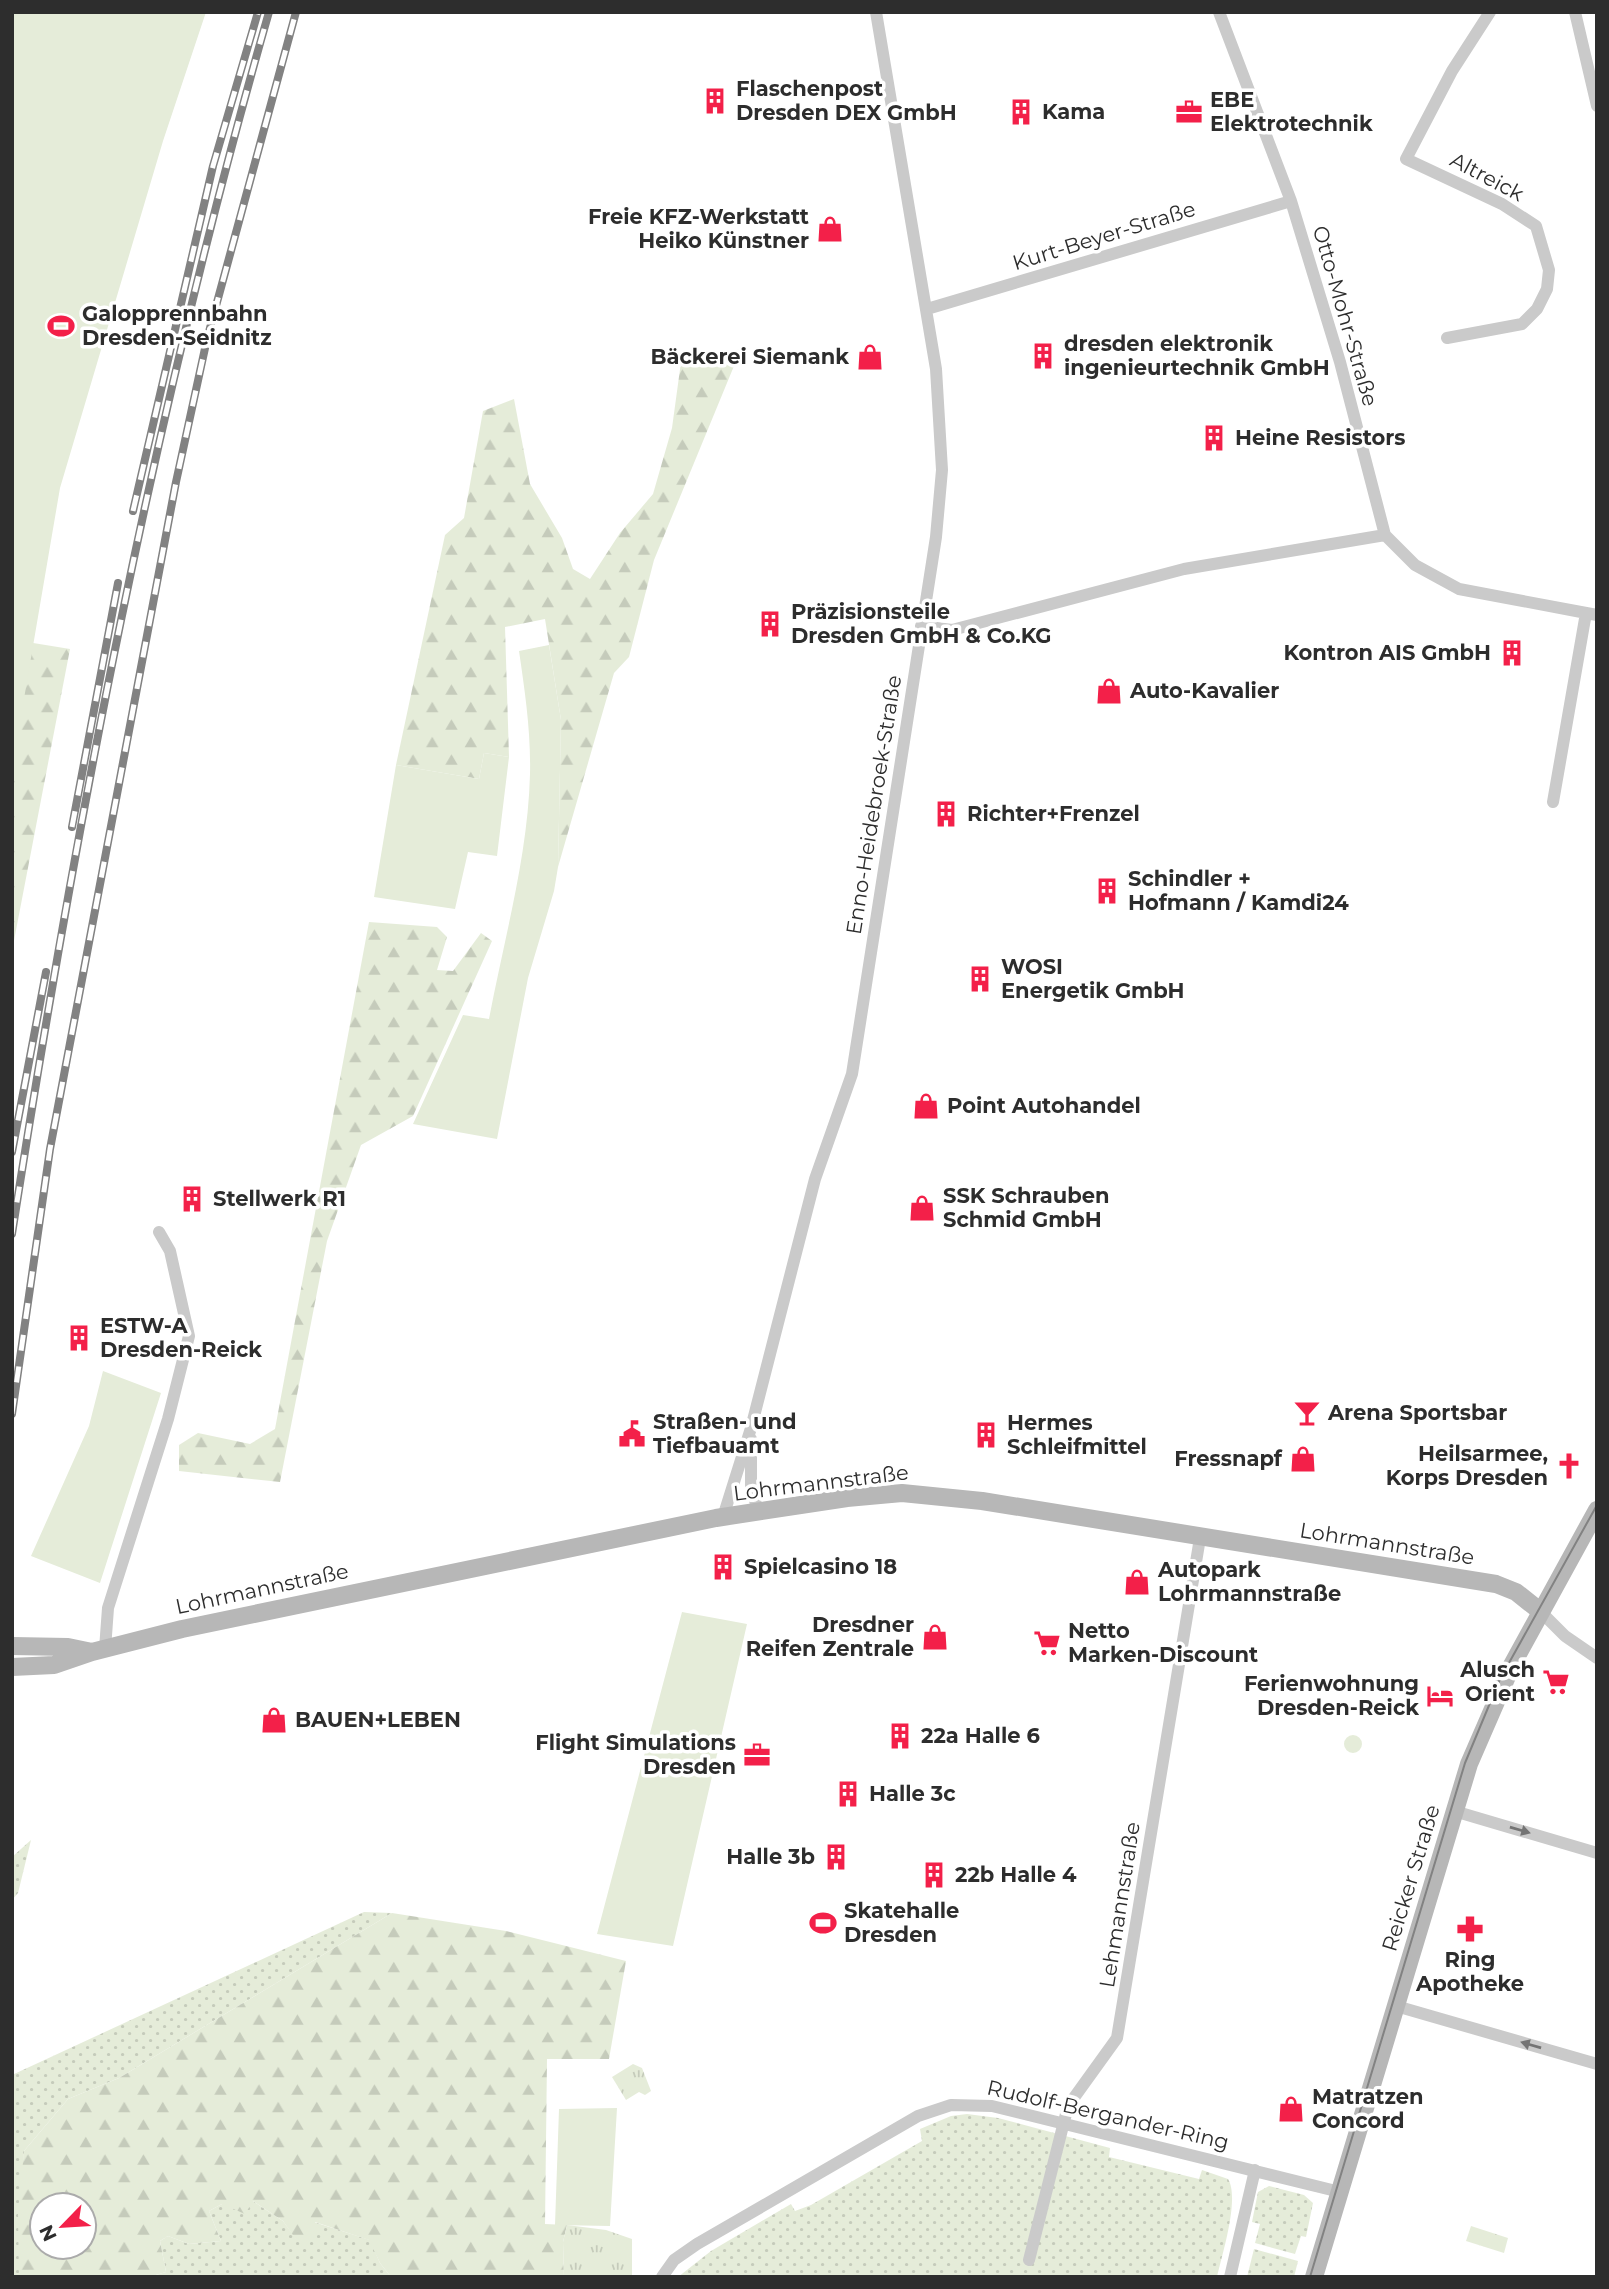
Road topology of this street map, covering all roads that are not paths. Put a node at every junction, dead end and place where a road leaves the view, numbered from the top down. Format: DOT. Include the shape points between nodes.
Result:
graph roads {
  1 [pos="876,12"];
  2 [pos="1219,12"];
  3 [pos="1490,12"];
  4 [pos="1575,12"];
  5 [pos="1597,106"];
  6 [pos="1291,201"];
  7 [pos="927,309"];
  8 [pos="1447,338"];
  9 [pos="1385,535"];
  10 [pos="1592,614"];
  11 [pos="921,626"];
  12 [pos="1553,802"];
  13 [pos="159,1232"];
  14 [pos="751,1428"];
  15 [pos="1597,1510"];
  16 [pos="758,1512"];
  17 [pos="723,1517"];
  18 [pos="1200,1538"];
  19 [pos="1540,1611"];
  20 [pos="12,1646"];
  21 [pos="99,1651"];
  22 [pos="1597,1658"];
  23 [pos="12,1667"];
  24 [pos="1454,1811"];
  25 [pos="1597,1853"];
  26 [pos="1396,2006"];
  27 [pos="1597,2064"];
  28 [pos="1064,2124"];
  29 [pos="1255,2170"];
  30 [pos="1340,2192"];
  31 [pos="1029,2260"];
  32 [pos="662,2277"];
  33 [pos="1230,2277"];
  34 [pos="1314,2277"];
  1 -- 7 [label="street, Enno-Heidebroek-Straße"];
  2 -- 6 [label="street, Otto-Mohr-Straße"];
  3 -- 8 [label="street, Altreick" via="1452,71 1406,159 1502,204 1536,226 1549,270 1547,289 1538,309 1522,324"];
  4 -- 5 [label="street"];
  6 -- 7 [label="street, Kurt-Beyer-Straße"];
  6 -- 9 [label="street, Otto-Mohr-Straße" via="1340,362"];
  7 -- 11 [label="street, Enno-Heidebroek-Straße" via="942,470"];
  9 -- 10 [label="street" via="1415,565 1459,589"];
  9 -- 11 [label="street" via="1184,569 953,630"];
  10 -- 12 [label="street"];
  11 -- 14 [label="street, Enno-Heidebroek-Straße" via="852,1074 815,1179"];
  13 -- 21 [label="street" via="170,1251 189,1336"];
  14 -- 16 [label="street, Enno-Heidebroek-Straße" via="751,1485"];
  14 -- 17 [label="street, Enno-Heidebroek-Straße"];
  15 -- 19 [label="street, Reicker Straße"];
  16 -- 17 [label="street, Lohrmannstraße"];
  16 -- 18 [label="street, Lohrmannstraße" via="847,1498 933,1494"];
  17 -- 21 [label="street, Lohrmannstraße" via="524,1556"];
  18 -- 19 [label="street, Lohrmannstraße" via="1496,1584 1516,1592"];
  18 -- 28 [label="street, Lehmannstraße" via="1117,2038 1068,2106"];
  19 -- 22 [label="street"];
  19 -- 24 [label="street, Reicker Straße" via="1490,1710"];
  20 -- 21 [label="street, Lohrmannstraße"];
  21 -- 23 [label="street, Lohrmannstraße" via="54,1665"];
  24 -- 25 [label="street, one-way"];
  24 -- 26 [label="street, Reicker Straße"];
  27 -- 26 [label="street, one-way"];
  26 -- 30 [label="street, Reicker Straße"];
  28 -- 29 [label="street, Rudolf-Bergander-Ring"];
  28 -- 31 [label="street, Lehmannstraße"];
  28 -- 32 [label="street, Rudolf-Bergander-Ring" via="976,2103 931,2110 696,2244 674,2260"];
  29 -- 30 [label="street, Rudolf-Bergander-Ring"];
  29 -- 33 [label="street"];
  30 -- 34 [label="street, Reicker Straße"];
}
